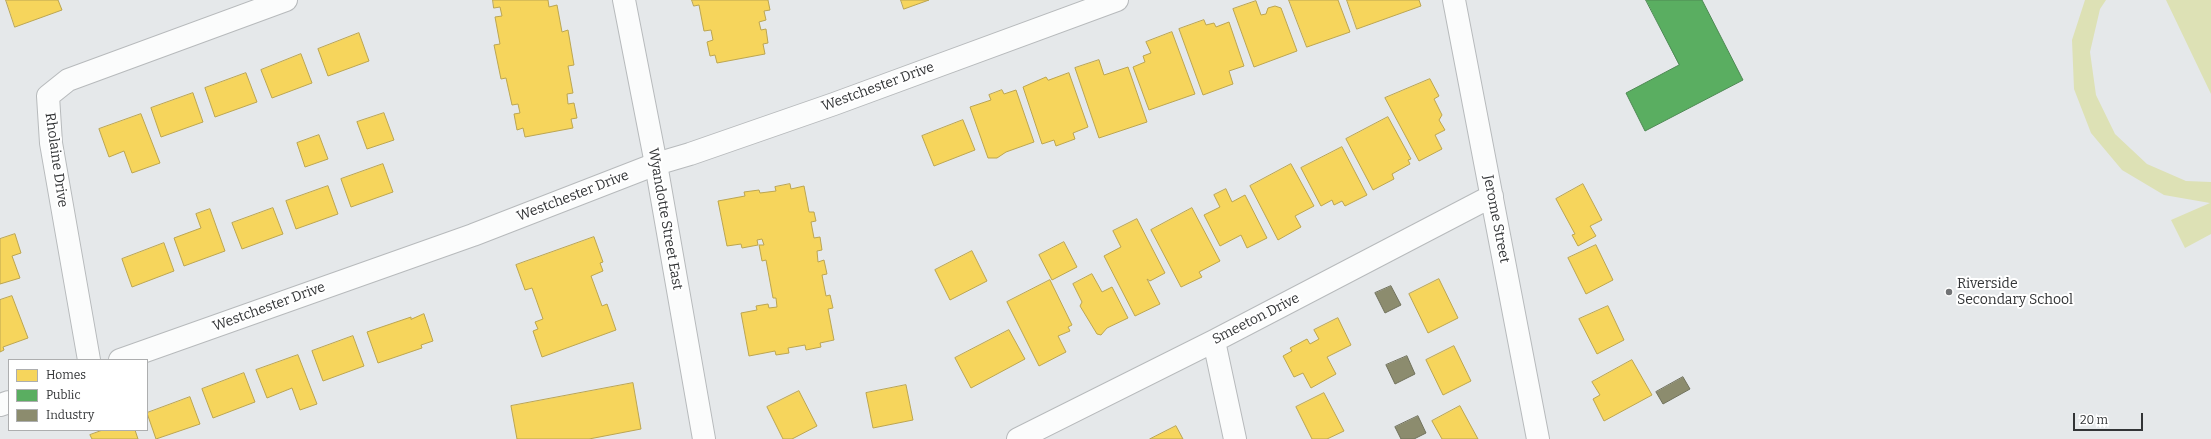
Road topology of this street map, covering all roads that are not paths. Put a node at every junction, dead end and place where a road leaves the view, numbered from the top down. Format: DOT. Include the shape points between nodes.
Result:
graph roads {
  1 [pos="286,0"];
  2 [pos="624,0"];
  3 [pos="1117,0"];
  4 [pos="1454,0"];
  5 [pos="656,164"];
  6 [pos="1492,196"];
  7 [pos="1214,341"];
  8 [pos="89,359"];
  9 [pos="123,359"];
  10 [pos="704,439"];
  11 [pos="1018,439"];
  12 [pos="1235,439"];
  13 [pos="1538,439"];
  1 -- 8 [label="street, Rholaine Drive" via="68,80 48,96 51,143"];
  2 -- 5 [label="street, Wyandotte Street East"];
  3 -- 5 [label="street, Westchester Drive" via="834,104"];
  4 -- 6 [label="street, Jerome Street"];
  5 -- 9 [label="street, Westchester Drive" via="473,235"];
  5 -- 10 [label="street, Wyandotte Street East"];
  6 -- 7 [label="street, Smeeton Drive"];
  6 -- 13 [label="street, Jerome Street"];
  7 -- 11 [label="street, Smeeton Drive"];
  7 -- 12 [label="street"];
}
